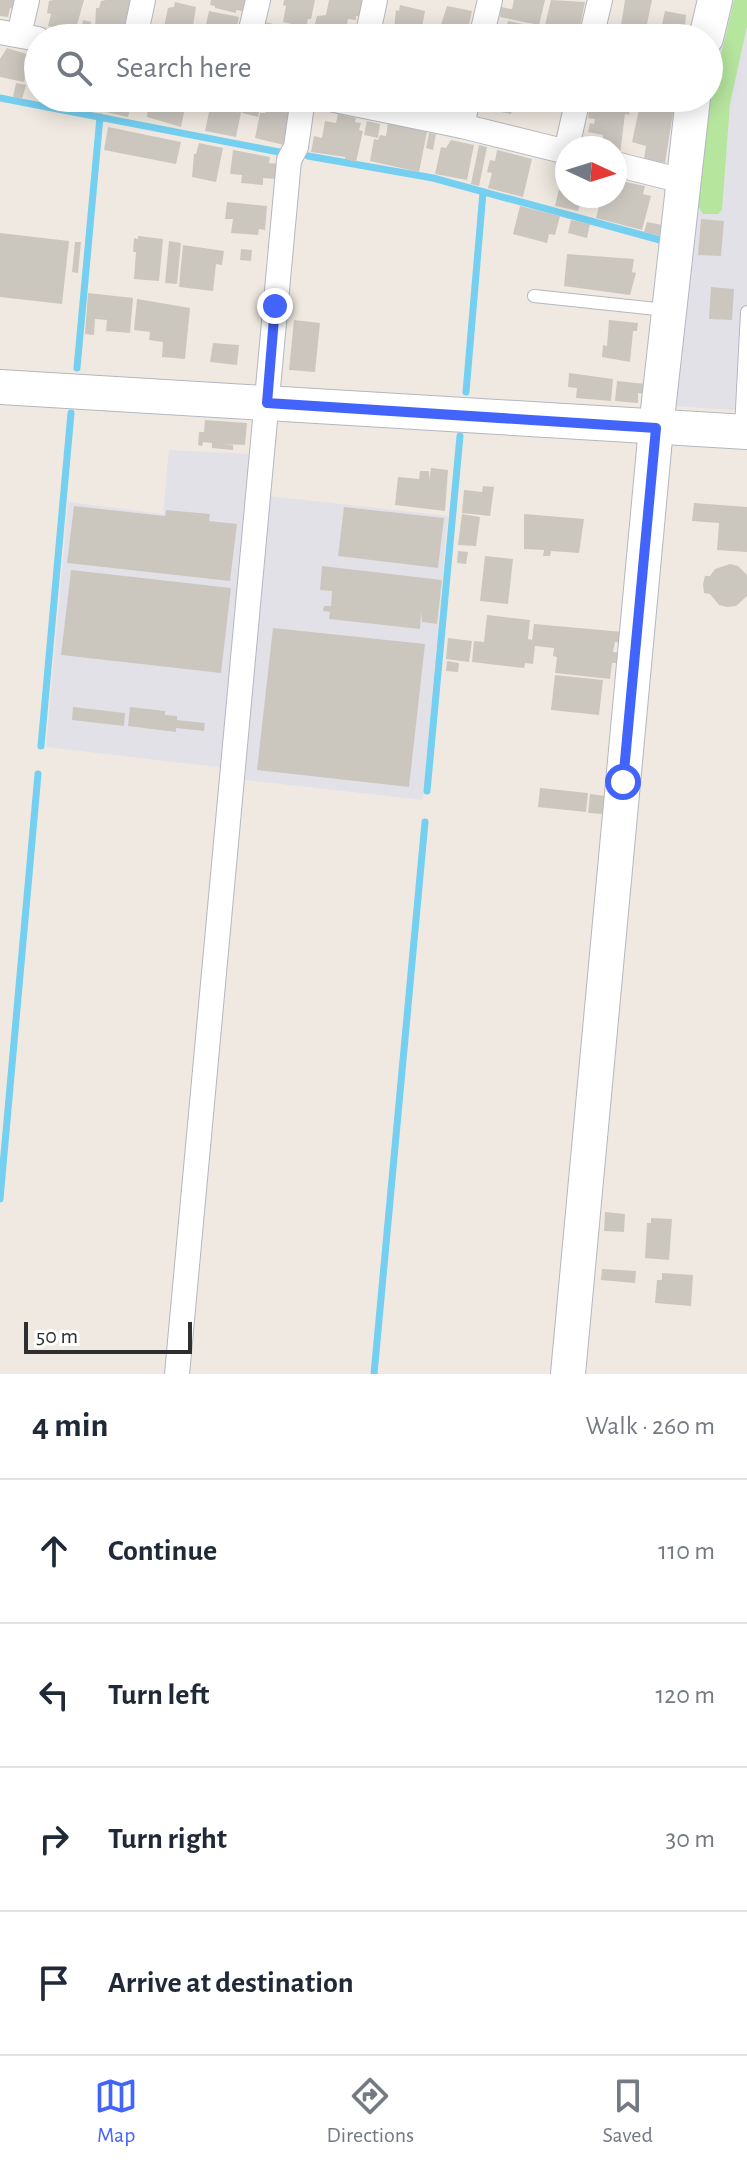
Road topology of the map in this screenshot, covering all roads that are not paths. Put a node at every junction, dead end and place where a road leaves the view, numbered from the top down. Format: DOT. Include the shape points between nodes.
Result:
graph roads {
  1 [pos="27,0"];
  2 [pos="143,0"];
  3 [pos="258,0"];
  4 [pos="375,0"];
  5 [pos="490,0"];
  6 [pos="600,0"];
  7 [pos="715,0"];
  8 [pos="138,24"];
  9 [pos="252,24"];
  10 [pos="370,24"];
  11 [pos="484,24"];
  12 [pos="594,24"];
  13 [pos="709,24"];
  14 [pos="19,35"];
  15 [pos="301,112"];
  16 [pos="401,112"];
  17 [pos="465,112"];
  18 [pos="575,112"];
  19 [pos="691,112"];
  20 [pos="462,126"];
  21 [pos="570,136"];
  22 [pos="555,149"];
  23 [pos="627,167"];
  24 [pos="683,181"];
  25 [pos="534,296"];
  26 [pos="669,311"];
  27 [pos="747,312"];
  28 [pos="0,387"];
  29 [pos="267,403"];
  30 [pos="656,428"];
  31 [pos="744,431"];
  32 [pos="177,1374"];
  33 [pos="568,1374"];
  1 -- 14 [label="street"];
  2 -- 8 [label="street"];
  3 -- 9 [label="street"];
  4 -- 10 [label="street"];
  5 -- 11 [label="street"];
  6 -- 12 [label="street"];
  7 -- 13 [label="street"];
  15 -- 29 [label="street" via="289,160"];
  16 -- 20 [label="street"];
  17 -- 20 [label="street"];
  18 -- 21 [label="street"];
  19 -- 24 [label="street"];
  20 -- 22 [label="street"];
  23 -- 24 [label="street"];
  24 -- 26 [label="street"];
  25 -- 26 [label="lane"];
  26 -- 30 [label="street"];
  27 -- 31 [label="lane"];
  28 -- 29 [label="street"];
  29 -- 30 [label="street"];
  29 -- 32 [label="street"];
  30 -- 31 [label="street"];
  30 -- 33 [label="street"];
}
